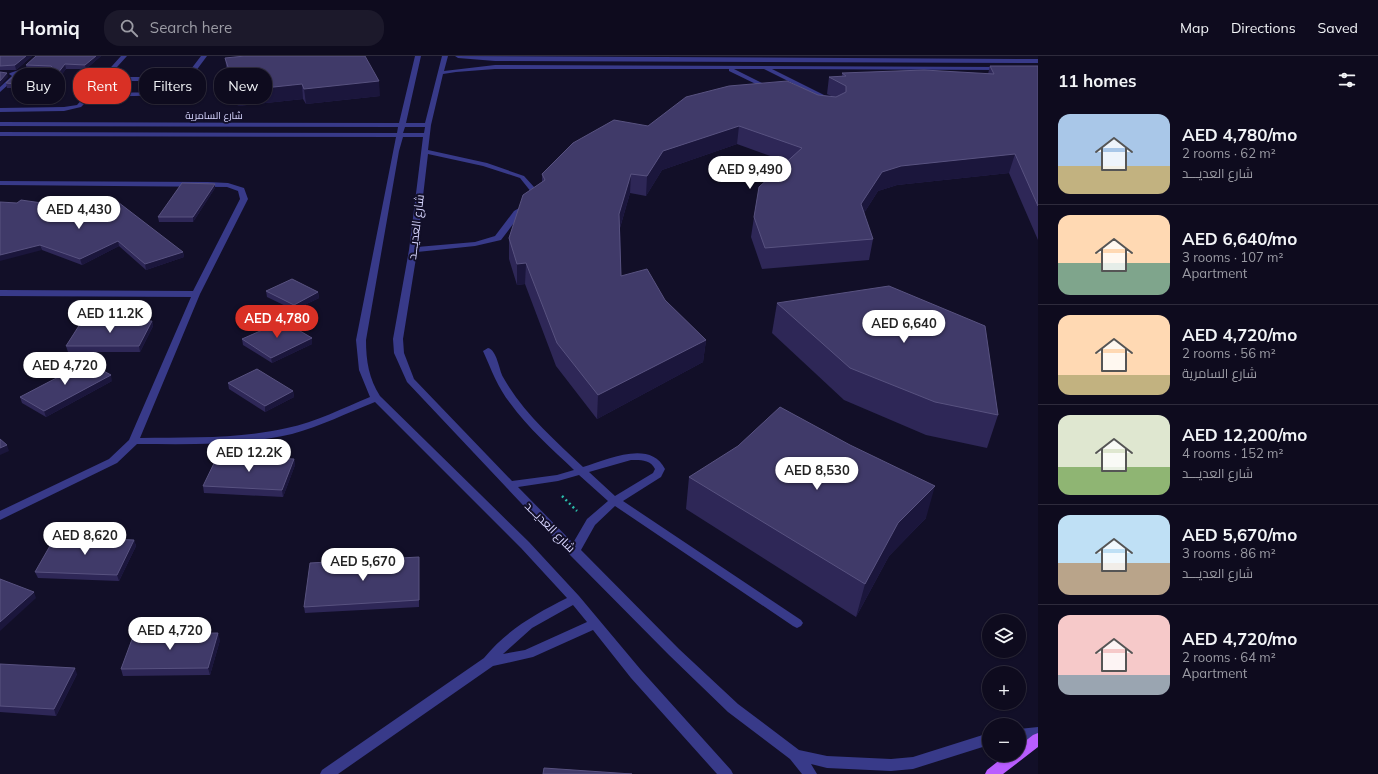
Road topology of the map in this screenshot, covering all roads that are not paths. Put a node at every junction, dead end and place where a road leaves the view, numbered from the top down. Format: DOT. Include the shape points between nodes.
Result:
graph roads {
  1 [pos="124,56"];
  2 [pos="204,56"];
  3 [pos="418,56"];
  4 [pos="445,56"];
  5 [pos="458,56"];
  6 [pos="1038,61"];
  7 [pos="25,66"];
  8 [pos="22,68"];
  9 [pos="114,68"];
  10 [pos="196,68"];
  11 [pos="727,68"];
  12 [pos="765,68"];
  13 [pos="1008,68"];
  14 [pos="442,74"];
  15 [pos="12,77"];
  16 [pos="0,90"];
  17 [pos="776,92"];
  18 [pos="82,104"];
  19 [pos="838,104"];
  20 [pos="0,110"];
  21 [pos="0,124"];
  22 [pos="428,125"];
  23 [pos="401,126"];
  24 [pos="0,134"];
  25 [pos="399,135"];
  26 [pos="427,135"];
  27 [pos="425,151"];
  28 [pos="0,183"];
  29 [pos="413,250"];
  30 [pos="0,293"];
  31 [pos="196,294"];
  32 [pos="488,351"];
  33 [pos="376,398"];
  34 [pos="134,441"];
  35 [pos="581,472"];
  36 [pos="509,485"];
  37 [pos="615,501"];
  38 [pos="0,516"];
  39 [pos="574,552"];
  40 [pos="575,599"];
  41 [pos="797,623"];
  42 [pos="594,624"];
  43 [pos="489,662"];
  44 [pos="1038,733"];
  45 [pos="1026,734"];
  46 [pos="1038,739"];
  47 [pos="982,740"];
  48 [pos="1026,748"];
  49 [pos="795,755"];
  50 [pos="1008,762"];
  51 [pos="327,774"];
  52 [pos="726,774"];
  53 [pos="810,774"];
  54 [pos="992,774"];
  1 -- 9 [label="street"];
  2 -- 10 [label="street"];
  3 -- 23 [label="street"];
  4 -- 14 [label="street, شارع العديـــد"];
  5 -- 6 [label="street" via="495,59"];
  7 -- 8 [label="street"];
  11 -- 12 [label="street"];
  11 -- 14 [label="street" via="495,67 456,70"];
  11 -- 17 [label="street"];
  12 -- 13 [label="street"];
  12 -- 19 [label="street"];
  14 -- 22 [label="street, شارع العديـــد"];
  15 -- 16 [label="street"];
  18 -- 20 [label="street" via="73,108"];
  21 -- 23 [label="street, شارع السامرية"];
  22 -- 23 [label="street, شارع السامرية"];
  22 -- 26 [label="street, شارع العديـــد"];
  23 -- 25 [label="street"];
  24 -- 25 [label="street, شارع السامرية"];
  25 -- 26 [label="street, شارع السامرية"];
  25 -- 33 [label="street" via="361,340 362,366"];
  26 -- 27 [label="street, شارع العديـــد"];
  27 -- 29 [label="street, شارع العديـــد"];
  27 -- 29 [label="street" via="485,164 522,177 540,198 517,213 498,238 475,244"];
  28 -- 31 [label="street" via="208,184 228,185 241,190 244,199"];
  29 -- 36 [label="street, شارع العديـــد" via="398,339 399,353 405,369 419,391"];
  30 -- 31 [label="street"];
  31 -- 34 [label="street"];
  32 -- 35 [label="street" via="498,376 514,401 534,426"];
  33 -- 34 [label="street" via="311,424 271,435 230,440"];
  33 -- 40 [label="street" via="525,545"];
  34 -- 38 [label="street" via="113,461"];
  35 -- 36 [label="street"];
  35 -- 37 [label="street"];
  35 -- 37 [label="street" via="640,456 658,463 660,470 656,476"];
  36 -- 39 [label="street, شارع العديـــد"];
  37 -- 39 [label="street" via="590,523"];
  37 -- 41 [label="street"];
  39 -- 49 [label="street, شارع العديـــد" via="728,703"];
  40 -- 42 [label="street"];
  40 -- 43 [label="street" via="519,630 502,644"];
  42 -- 43 [label="street" via="528,654"];
  42 -- 52 [label="street"];
  43 -- 51 [label="street"];
  44 -- 45 [label="street"];
  46 -- 48 [label="main road"];
  47 -- 49 [label="street, شارع العديـــد" via="913,763 891,765 827,762"];
  49 -- 53 [label="street"];
  50 -- 54 [label="main road"];
}
